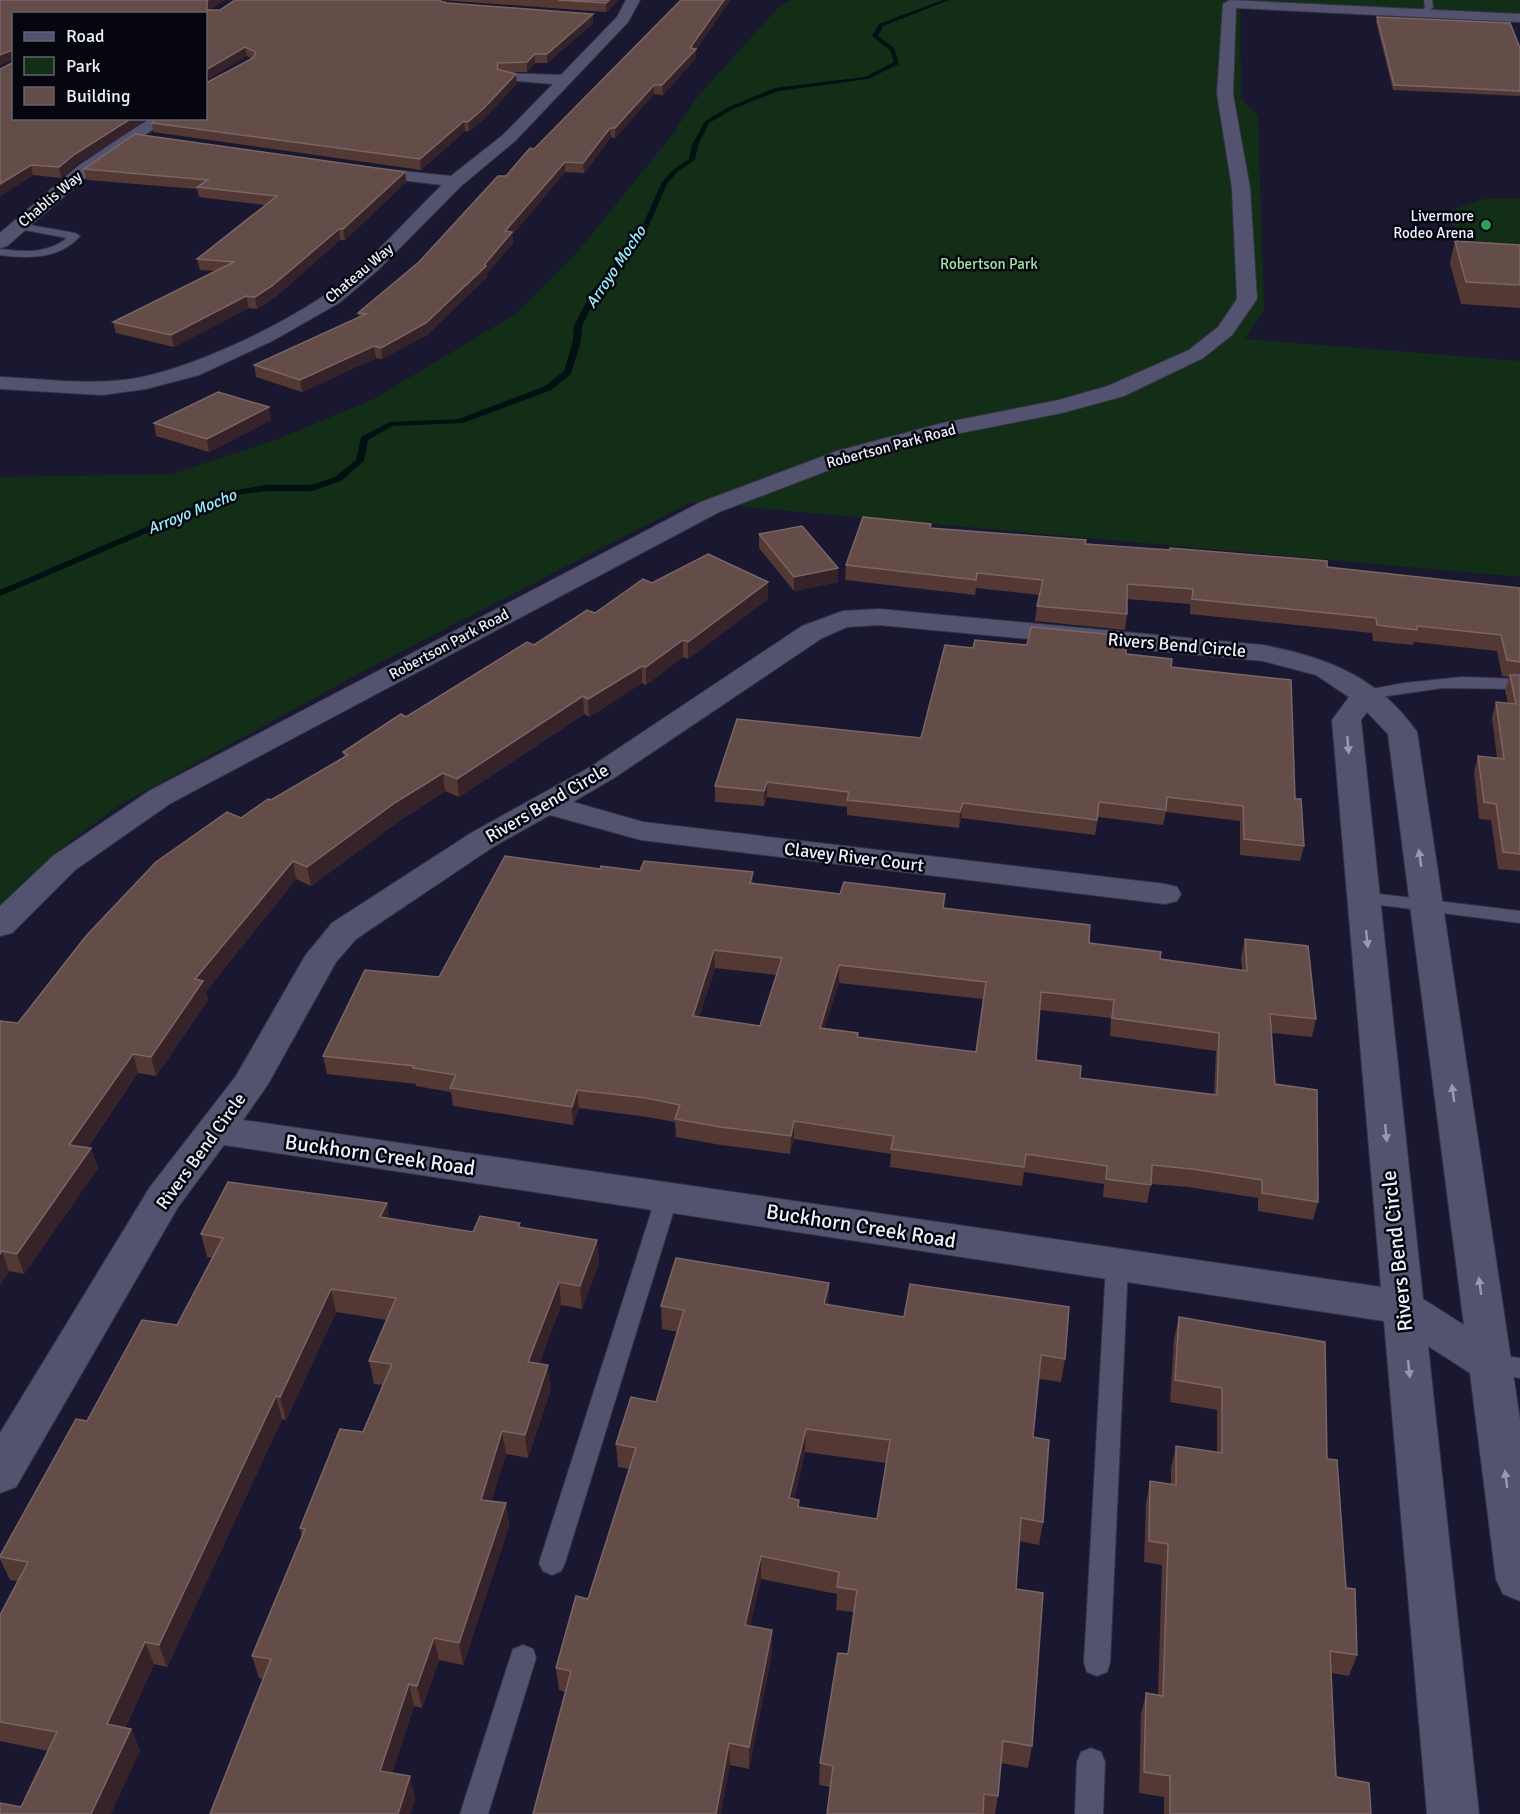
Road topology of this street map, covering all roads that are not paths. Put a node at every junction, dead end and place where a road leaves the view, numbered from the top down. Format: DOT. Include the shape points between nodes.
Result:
graph roads {
  1 [pos="633,0"];
  2 [pos="1229,2"];
  3 [pos="1427,7"];
  4 [pos="601,18"];
  5 [pos="1520,18"];
  6 [pos="623,19"];
  7 [pos="506,76"];
  8 [pos="566,80"];
  9 [pos="158,120"];
  10 [pos="133,137"];
  11 [pos="156,140"];
  12 [pos="338,167"];
  13 [pos="454,182"];
  14 [pos="18,226"];
  15 [pos="0,242"];
  16 [pos="0,252"];
  17 [pos="0,383"];
  18 [pos="1520,684"];
  19 [pos="1366,694"];
  20 [pos="547,804"];
  21 [pos="1165,894"];
  22 [pos="1363,898"];
  23 [pos="1427,907"];
  24 [pos="1520,917"];
  25 [pos="0,925"];
  26 [pos="215,1130"];
  27 [pos="667,1197"];
  28 [pos="1117,1265"];
  29 [pos="1403,1307"];
  30 [pos="1505,1366"];
  31 [pos="0,1473"];
  32 [pos="552,1563"];
  33 [pos="1520,1579"];
  34 [pos="523,1658"];
  35 [pos="1097,1663"];
  36 [pos="1091,1762"];
  37 [pos="474,1814"];
  38 [pos="1089,1814"];
  39 [pos="1453,1814"];
  1 -- 6 [label="street, Chateau Way"];
  2 -- 3 [label="street, Robertson Park Road"];
  2 -- 25 [label="street, Robertson Park Road" via="1225,94 1240,188 1247,299 1225,331 1196,354 1116,391 845,456 710,507 160,797 64,863"];
  3 -- 5 [label="street, Robertson Park Road"];
  4 -- 6 [label="street"];
  6 -- 8 [label="street, Chateau Way"];
  7 -- 8 [label="street"];
  8 -- 13 [label="street, Chateau Way" via="509,138"];
  9 -- 10 [label="street, Chablis Way"];
  10 -- 11 [label="street"];
  10 -- 14 [label="street, Chablis Way" via="84,170"];
  12 -- 13 [label="street"];
  13 -- 17 [label="street, Chateau Way" via="371,266 332,299 234,351 190,370 138,384 102,388"];
  14 -- 15 [label="street, Chablis Way"];
  14 -- 16 [label="lane" via="75,237 44,255"];
  18 -- 19 [label="lane" via="1495,681 1406,686"];
  19 -- 20 [label="street, Rivers Bend Circle" via="1335,672 1299,659 1263,653 879,617 843,619 812,632 603,772"];
  19 -- 22 [label="street, Rivers Bend Circle, one-way" via="1346,720"];
  23 -- 19 [label="street, Rivers Bend Circle, one-way" via="1402,732"];
  20 -- 21 [label="street, Clavey River Court" via="641,831"];
  20 -- 26 [label="street, Rivers Bend Circle" via="482,840 344,931 322,956 249,1084"];
  22 -- 23 [label="lane"];
  22 -- 29 [label="street, Rivers Bend Circle, one-way"];
  23 -- 24 [label="lane"];
  30 -- 23 [label="street, Rivers Bend Circle, one-way"];
  26 -- 27 [label="street, Buckhorn Creek Road"];
  26 -- 31 [label="street, Rivers Bend Circle" via="165,1197"];
  27 -- 28 [label="street, Buckhorn Creek Road"];
  27 -- 32 [label="lane"];
  28 -- 29 [label="street, Buckhorn Creek Road"];
  28 -- 35 [label="lane"];
  29 -- 30 [label="street, Buckhorn Creek Road"];
  29 -- 39 [label="street, Rivers Bend Circle, one-way"];
  33 -- 30 [label="street, Rivers Bend Circle, one-way"];
  34 -- 37 [label="lane"];
  36 -- 38 [label="lane"];
}
